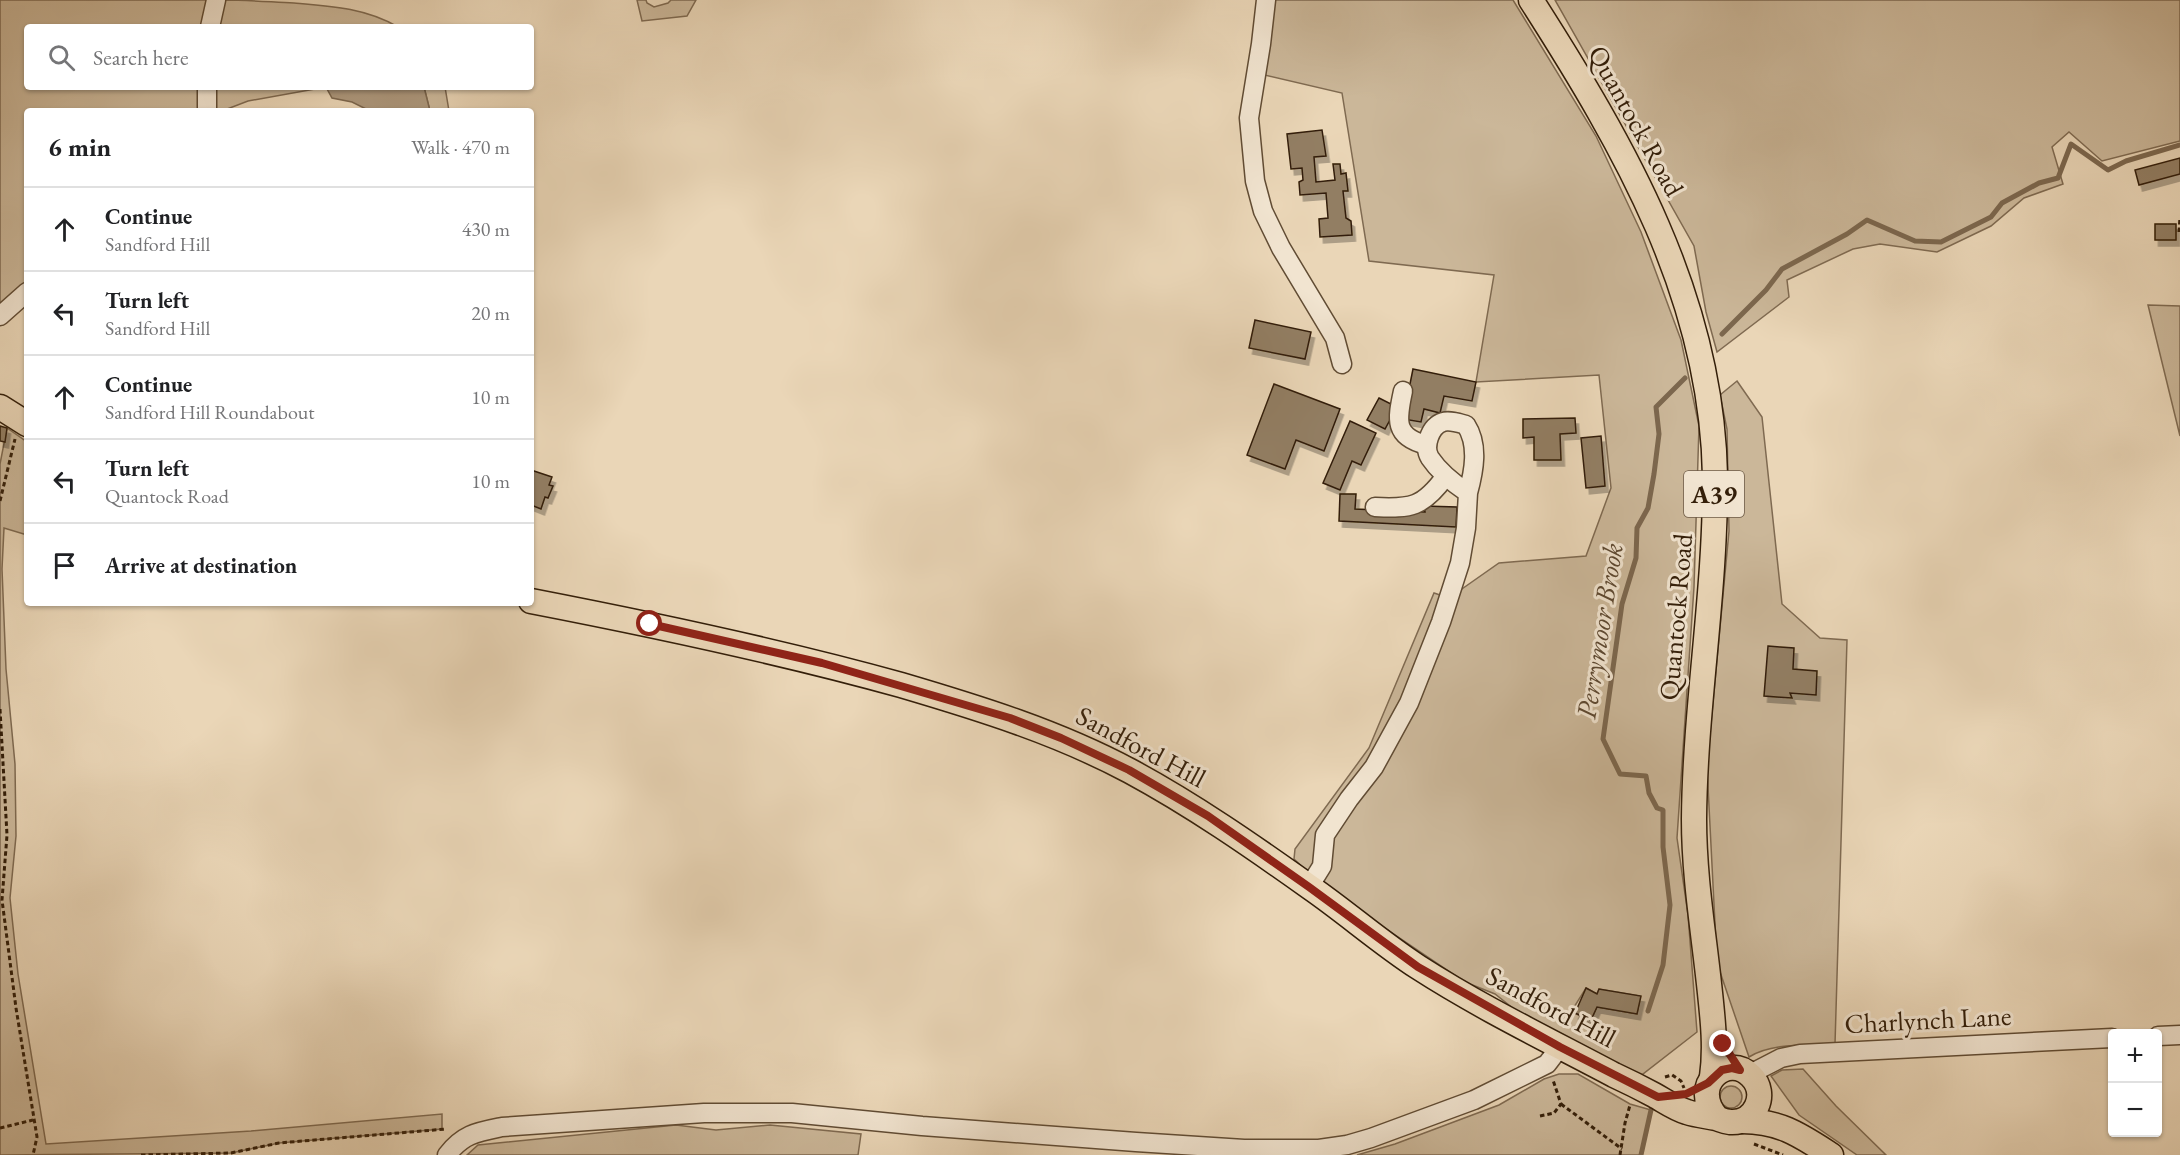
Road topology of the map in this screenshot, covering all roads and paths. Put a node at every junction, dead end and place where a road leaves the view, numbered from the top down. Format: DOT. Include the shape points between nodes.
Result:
graph roads {
  1 [pos="216,0"];
  2 [pos="1266,0"];
  3 [pos="1531,0"];
  4 [pos="211,24"];
  5 [pos="207,90"];
  6 [pos="207,108"];
  7 [pos="2180,217"];
  8 [pos="2180,232"];
  9 [pos="24,295"];
  10 [pos="0,316"];
  11 [pos="1342,364"];
  12 [pos="1402,391"];
  13 [pos="0,406"];
  14 [pos="24,422"];
  15 [pos="24,427"];
  16 [pos="1427,445"];
  17 [pos="1445,477"];
  18 [pos="1468,493"];
  19 [pos="0,501"];
  20 [pos="1375,507"];
  21 [pos="534,602"];
  22 [pos="0,709"];
  23 [pos="1309,887"];
  24 [pos="1713,1027"];
  25 [pos="2180,1035"];
  26 [pos="2162,1036"];
  27 [pos="2108,1038"];
  28 [pos="1554,1055"];
  29 [pos="1750,1078"];
  30 [pos="1710,1080"];
  31 [pos="1636,1086"];
  32 [pos="1658,1097"];
  33 [pos="1561,1104"];
  34 [pos="1540,1116"];
  35 [pos="1717,1118"];
  36 [pos="34,1119"];
  37 [pos="1742,1121"];
  38 [pos="0,1128"];
  39 [pos="471,1134"];
  40 [pos="1805,1137"];
  41 [pos="1622,1149"];
  42 [pos="33,1155"];
  43 [pos="141,1155"];
  44 [pos="447,1155"];
  45 [pos="1620,1155"];
  46 [pos="1831,1155"];
  1 -- 4 [label="street"];
  2 -- 11 [label="street" via="1249,118 1255,181 1263,211 1335,338"];
  3 -- 24 [label="main road, Quantock Road / A39" via="1601,114 1645,196 1689,310 1705,375 1714,448 1714,509 1694,824"];
  5 -- 6 [label="street"];
  7 -- 8 [label="path"];
  9 -- 10 [label="street"];
  12 -- 16 [label="street" via="1400,428 1413,441"];
  13 -- 14 [label="main road"];
  15 -- 19 [label="path" via="17,434"];
  16 -- 17 [label="street" via="1428,455"];
  16 -- 18 [label="street" via="1432,430 1442,422 1466,425 1472,434 1474,453"];
  17 -- 18 [label="street"];
  17 -- 20 [label="street" via="1433,494 1418,504"];
  18 -- 23 [label="street" via="1460,563 1413,693 1374,767 1325,835 1322,866"];
  21 -- 23 [label="main road, Sandford Hill" via="822,663 1010,718 1129,770 1208,816"];
  22 -- 36 [label="path" via="7,835 2,900"];
  23 -- 28 [label="main road, Sandford Hill" via="1418,967"];
  24 -- 29 [label="main road, Quantock Road / A39"];
  24 -- 30 [label="main road, Quantock Road / A39"];
  25 -- 26 [label="street"];
  27 -- 29 [label="street, Charlynch Lane" via="1800,1054 1781,1058"];
  28 -- 31 [label="main road, Sandford Hill"];
  28 -- 33 [label="path"];
  28 -- 39 [label="street" via="1474,1100 1408,1126 1347,1145 1319,1149 1160,1144 792,1113 680,1115 502,1127"];
  29 -- 30 [label="main road" via="1727,1069"];
  29 -- 37 [label="main road" via="1759,1100 1756,1109"];
  29 -- 40 [label="main road, A39"];
  30 -- 32 [label="main road" via="1686,1094"];
  30 -- 35 [label="main road, A39" via="1706,1103"];
  31 -- 32 [label="main road, Sandford Hill"];
  31 -- 41 [label="path"];
  32 -- 35 [label="main road, Sandford Hill" via="1686,1112"];
  33 -- 34 [label="path" via="1554,1113"];
  33 -- 41 [label="path"];
  35 -- 37 [label="main road, A39"];
  36 -- 38 [label="path"];
  36 -- 42 [label="path" via="37,1137"];
  37 -- 40 [label="main road, A39" via="1762,1121"];
  39 -- 43 [label="path" via="442,1129 279,1143 231,1153"];
  39 -- 44 [label="street"];
  40 -- 46 [label="main road, A39"];
  41 -- 45 [label="path"];
}
